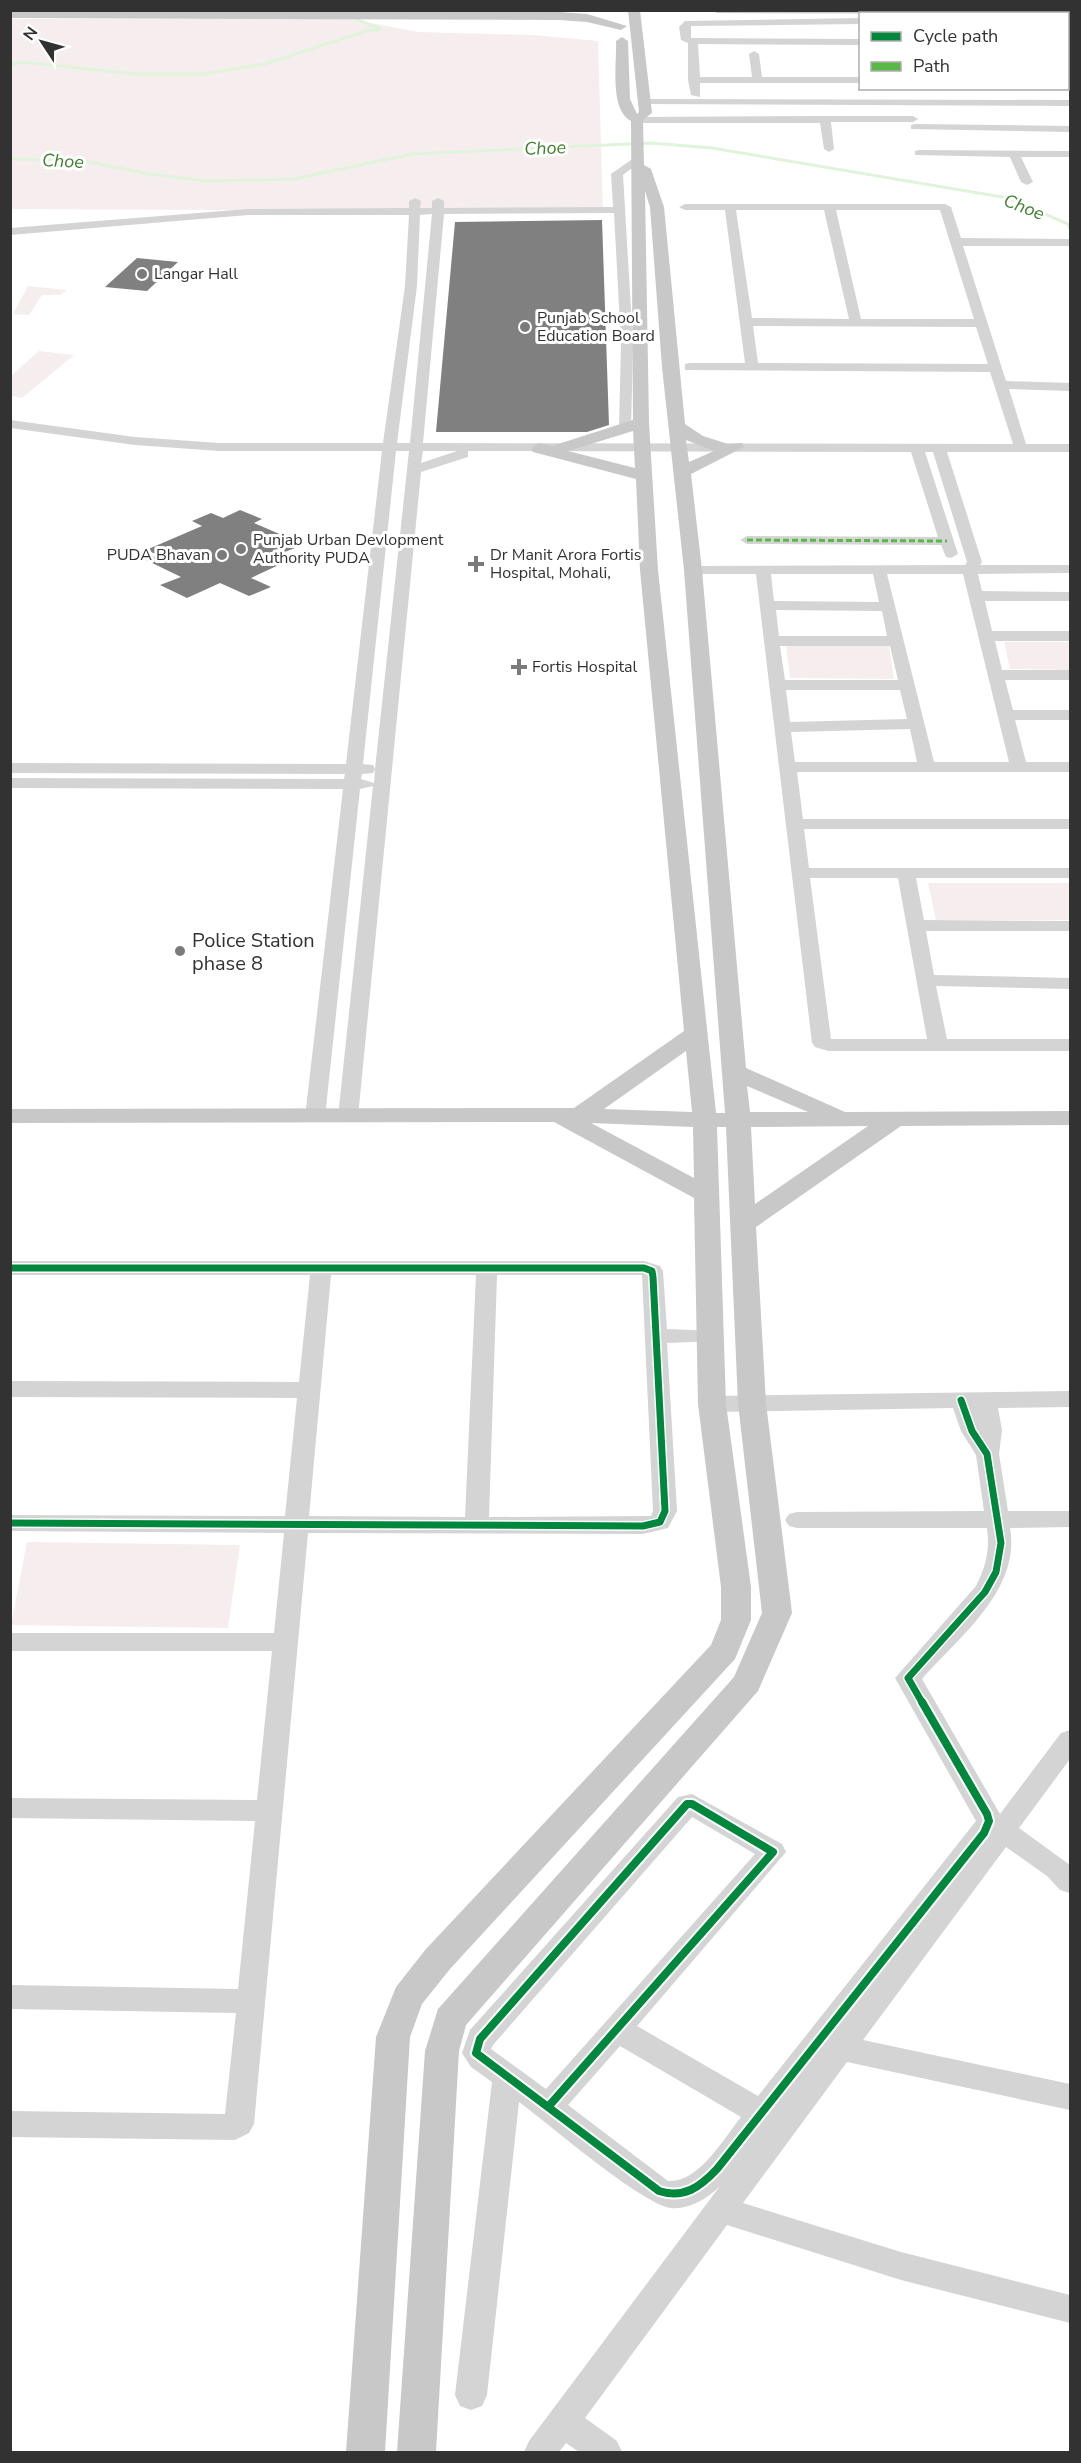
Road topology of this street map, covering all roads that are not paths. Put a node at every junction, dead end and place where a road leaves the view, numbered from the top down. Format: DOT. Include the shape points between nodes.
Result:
graph roads {
  1 [pos="488,10"];
  2 [pos="624,10"];
  3 [pos="634,10"];
  4 [pos="717,10"];
  5 [pos="953,12"];
  6 [pos="110,13"];
  7 [pos="10,14"];
  8 [pos="250,14"];
  9 [pos="314,14"];
  10 [pos="374,14"];
  11 [pos="588,14"];
  12 [pos="859,21"];
  13 [pos="621,26"];
  14 [pos="693,41"];
  15 [pos="859,44"];
  16 [pos="754,54"];
  17 [pos="693,80"];
  18 [pos="758,80"];
  19 [pos="859,80"];
  20 [pos="939,90"];
  21 [pos="697,101"];
  22 [pos="645,102"];
  23 [pos="910,103"];
  24 [pos="941,103"];
  25 [pos="1071,103"];
  26 [pos="825,119"];
  27 [pos="637,123"];
  28 [pos="1071,129"];
  29 [pos="917,140"];
  30 [pos="829,149"];
  31 [pos="1014,154"];
  32 [pos="1071,154"];
  33 [pos="635,160"];
  34 [pos="1027,182"];
  35 [pos="415,206"];
  36 [pos="438,206"];
  37 [pos="618,206"];
  38 [pos="730,206"];
  39 [pos="829,206"];
  40 [pos="685,207"];
  41 [pos="10,224"];
  42 [pos="10,232"];
  43 [pos="415,232"];
  44 [pos="438,232"];
  45 [pos="958,242"];
  46 [pos="1071,242"];
  47 [pos="411,286"];
  48 [pos="431,286"];
  49 [pos="746,322"];
  50 [pos="982,322"];
  51 [pos="856,323"];
  52 [pos="403,345"];
  53 [pos="425,346"];
  54 [pos="752,367"];
  55 [pos="690,368"];
  56 [pos="996,368"];
  57 [pos="1001,386"];
  58 [pos="1071,387"];
  59 [pos="10,424"];
  60 [pos="633,425"];
  61 [pos="429,430"];
  62 [pos="679,437"];
  63 [pos="916,446"];
  64 [pos="938,446"];
  65 [pos="1020,446"];
  66 [pos="730,447"];
  67 [pos="391,448"];
  68 [pos="417,448"];
  69 [pos="476,448"];
  70 [pos="540,448"];
  71 [pos="559,448"];
  72 [pos="642,448"];
  73 [pos="1071,448"];
  74 [pos="414,470"];
  75 [pos="683,471"];
  76 [pos="644,476"];
  77 [pos="747,540"];
  78 [pos="947,542"];
  79 [pos="969,569"];
  80 [pos="1071,569"];
  81 [pos="693,570"];
  82 [pos="764,570"];
  83 [pos="879,570"];
  84 [pos="976,596"];
  85 [pos="1071,596"];
  86 [pos="768,605"];
  87 [pos="888,607"];
  88 [pos="986,636"];
  89 [pos="1071,636"];
  90 [pos="897,640"];
  91 [pos="772,641"];
  92 [pos="996,675"];
  93 [pos="1071,675"];
  94 [pos="778,685"];
  95 [pos="907,686"];
  96 [pos="1006,715"];
  97 [pos="1071,715"];
  98 [pos="917,724"];
  99 [pos="783,727"];
  100 [pos="788,767"];
  101 [pos="927,767"];
  102 [pos="1019,767"];
  103 [pos="1071,767"];
  104 [pos="10,768"];
  105 [pos="133,776"];
  106 [pos="353,777"];
  107 [pos="382,777"];
  108 [pos="10,783"];
  109 [pos="796,824"];
  110 [pos="1071,824"];
  111 [pos="802,873"];
  112 [pos="906,873"];
  113 [pos="1071,873"];
  114 [pos="916,925"];
  115 [pos="1071,926"];
  116 [pos="926,980"];
  117 [pos="1071,983"];
  118 [pos="696,1034"];
  119 [pos="938,1045"];
  120 [pos="1071,1045"];
  121 [pos="733,1071"];
  122 [pos="570,1115"];
  123 [pos="10,1116"];
  124 [pos="315,1117"];
  125 [pos="348,1117"];
  126 [pos="1071,1118"];
  127 [pos="738,1119"];
  128 [pos="843,1119"];
  129 [pos="895,1119"];
  130 [pos="705,1120"];
  131 [pos="707,1195"];
  132 [pos="743,1224"];
  133 [pos="10,1268"];
  134 [pos="486,1268"];
  135 [pos="321,1269"];
  136 [pos="656,1336"];
  137 [pos="710,1336"];
  138 [pos="10,1389"];
  139 [pos="309,1390"];
  140 [pos="1071,1399"];
  141 [pos="973,1400"];
  142 [pos="752,1402"];
  143 [pos="712,1404"];
  144 [pos="998,1518"];
  145 [pos="1071,1519"];
  146 [pos="797,1520"];
  147 [pos="10,1522"];
  148 [pos="477,1525"];
  149 [pos="296,1526"];
  150 [pos="10,1642"];
  151 [pos="285,1642"];
  152 [pos="1069,1745"];
  153 [pos="10,1808"];
  154 [pos="269,1811"];
  155 [pos="1003,1831"];
  156 [pos="1071,1882"];
  157 [pos="10,1997"];
  158 [pos="251,2001"];
  159 [pos="618,2030"];
  160 [pos="841,2048"];
  161 [pos="507,2077"];
  162 [pos="1071,2097"];
  163 [pos="548,2108"];
  164 [pos="762,2114"];
  165 [pos="10,2124"];
  166 [pos="721,2210"];
  167 [pos="1071,2309"];
  168 [pos="471,2396"];
  169 [pos="563,2422"];
  170 [pos="365,2452"];
  171 [pos="416,2452"];
  172 [pos="540,2452"];
  173 [pos="606,2452"];
  1 -- 10 [label="main road"];
  2 -- 13 [label="main road"];
  3 -- 22 [label="main road"];
  4 -- 5 [label="main road"];
  6 -- 7 [label="main road"];
  6 -- 8 [label="main road"];
  8 -- 9 [label="main road"];
  9 -- 10 [label="main road"];
  10 -- 11 [label="main road"];
  11 -- 13 [label="main road"];
  12 -- 14 [label="street" via="688,23 684,27 686,40"];
  13 -- 27 [label="main road" via="624,99 628,114"];
  14 -- 15 [label="street" via="810,47"];
  14 -- 17 [label="street"];
  16 -- 18 [label="street"];
  17 -- 18 [label="street"];
  17 -- 21 [label="street"];
  18 -- 19 [label="street" via="815,76"];
  20 -- 24 [label="street"];
  21 -- 22 [label="street"];
  21 -- 23 [label="street"];
  22 -- 27 [label="main road" via="646,113"];
  23 -- 24 [label="street"];
  23 -- 29 [label="street"];
  24 -- 25 [label="street"];
  26 -- 27 [label="street"];
  26 -- 29 [label="street"];
  26 -- 30 [label="street"];
  27 -- 33 [label="main road"];
  28 -- 29 [label="street"];
  29 -- 31 [label="street"];
  31 -- 32 [label="street"];
  31 -- 34 [label="street"];
  33 -- 37 [label="street" via="618,171"];
  33 -- 60 [label="main road"];
  33 -- 62 [label="main road" via="642,161 657,207"];
  35 -- 36 [label="street"];
  35 -- 41 [label="street" via="256,203"];
  35 -- 42 [label="street" via="236,213"];
  35 -- 43 [label="street"];
  36 -- 37 [label="street"];
  36 -- 44 [label="street"];
  37 -- 60 [label="street"];
  38 -- 39 [label="street"];
  38 -- 40 [label="street"];
  38 -- 49 [label="street"];
  39 -- 45 [label="street" via="941,206 947,208"];
  39 -- 51 [label="street"];
  43 -- 44 [label="street"];
  43 -- 47 [label="street"];
  44 -- 48 [label="street"];
  45 -- 46 [label="street"];
  45 -- 50 [label="street"];
  47 -- 48 [label="street"];
  47 -- 52 [label="street"];
  48 -- 53 [label="street"];
  49 -- 51 [label="street"];
  49 -- 54 [label="street"];
  50 -- 51 [label="street"];
  50 -- 56 [label="street"];
  52 -- 53 [label="street"];
  52 -- 67 [label="street"];
  53 -- 61 [label="street"];
  54 -- 55 [label="street"];
  54 -- 56 [label="street"];
  56 -- 57 [label="street"];
  57 -- 58 [label="street"];
  57 -- 65 [label="street"];
  59 -- 67 [label="street" via="135,441 208,446"];
  60 -- 71 [label="main road"];
  60 -- 72 [label="main road"];
  61 -- 68 [label="street"];
  61 -- 69 [label="street"];
  62 -- 66 [label="main road"];
  62 -- 72 [label="street"];
  62 -- 75 [label="main road"];
  63 -- 64 [label="street"];
  63 -- 66 [label="street"];
  63 -- 78 [label="street"];
  64 -- 65 [label="street"];
  64 -- 79 [label="street" via="975,562"];
  65 -- 73 [label="street"];
  66 -- 75 [label="main road"];
  67 -- 68 [label="street"];
  67 -- 106 [label="street"];
  68 -- 69 [label="street"];
  68 -- 74 [label="street"];
  69 -- 70 [label="street"];
  69 -- 74 [label="street"];
  70 -- 71 [label="street"];
  70 -- 76 [label="main road"];
  71 -- 72 [label="street"];
  72 -- 76 [label="main road"];
  74 -- 107 [label="street"];
  75 -- 81 [label="main road"];
  76 -- 118 [label="main road" via="649,570"];
  77 -- 78 [label="street"];
  78 -- 79 [label="street" via="954,562"];
  79 -- 80 [label="street"];
  79 -- 83 [label="street"];
  79 -- 84 [label="street"];
  81 -- 82 [label="street"];
  81 -- 121 [label="main road"];
  82 -- 83 [label="street"];
  82 -- 86 [label="street"];
  83 -- 87 [label="street"];
  84 -- 85 [label="street"];
  84 -- 88 [label="street"];
  86 -- 87 [label="street"];
  86 -- 91 [label="street"];
  87 -- 90 [label="street"];
  88 -- 89 [label="street"];
  88 -- 92 [label="street"];
  90 -- 91 [label="street"];
  90 -- 95 [label="street"];
  91 -- 94 [label="street"];
  92 -- 93 [label="street"];
  92 -- 96 [label="street"];
  94 -- 95 [label="street"];
  94 -- 99 [label="street"];
  95 -- 98 [label="street"];
  96 -- 97 [label="street"];
  96 -- 102 [label="street"];
  98 -- 99 [label="street"];
  98 -- 101 [label="street"];
  99 -- 100 [label="street"];
  100 -- 101 [label="street"];
  100 -- 109 [label="street"];
  101 -- 102 [label="street"];
  102 -- 103 [label="street"];
  104 -- 105 [label="street"];
  105 -- 106 [label="street"];
  105 -- 108 [label="street"];
  106 -- 107 [label="street"];
  106 -- 124 [label="street"];
  107 -- 125 [label="street"];
  109 -- 110 [label="street"];
  109 -- 111 [label="street"];
  111 -- 112 [label="street"];
  111 -- 119 [label="street" via="822,1043"];
  112 -- 113 [label="street"];
  112 -- 114 [label="street"];
  114 -- 115 [label="street"];
  114 -- 116 [label="street"];
  116 -- 117 [label="street"];
  116 -- 119 [label="street"];
  118 -- 122 [label="main road"];
  118 -- 130 [label="main road"];
  119 -- 120 [label="street"];
  121 -- 127 [label="main road"];
  121 -- 128 [label="main road"];
  122 -- 125 [label="main road"];
  122 -- 130 [label="main road"];
  122 -- 131 [label="main road"];
  123 -- 124 [label="main road"];
  124 -- 125 [label="main road"];
  126 -- 129 [label="main road"];
  127 -- 128 [label="main road"];
  127 -- 130 [label="main road"];
  127 -- 132 [label="main road"];
  128 -- 129 [label="main road"];
  129 -- 132 [label="main road"];
  130 -- 131 [label="main road"];
  131 -- 137 [label="main road"];
  132 -- 142 [label="main road"];
  133 -- 135 [label="street"];
  134 -- 135 [label="street"];
  134 -- 136 [label="street" via="652,1271"];
  134 -- 148 [label="street"];
  135 -- 139 [label="street"];
  136 -- 137 [label="street"];
  136 -- 148 [label="street" via="665,1511 660,1522 643,1526"];
  137 -- 143 [label="main road"];
  138 -- 139 [label="street"];
  139 -- 149 [label="street"];
  140 -- 141 [label="street"];
  141 -- 142 [label="street"];
  141 -- 144 [label="street" via="972,1431 987,1454"];
  142 -- 143 [label="street"];
  142 -- 171 [label="main road" via="777,1613 747,1683 450,2019 442,2051"];
  143 -- 170 [label="main road" via="736,1587 736,1620 724,1651 438,1959 408,1997 393,2037"];
  144 -- 145 [label="street"];
  144 -- 146 [label="street"];
  144 -- 164 [label="street" via="1001,1543 996,1572 985,1592 908,1678 987,1814 987,1826"];
  147 -- 149 [label="street"];
  148 -- 149 [label="street"];
  149 -- 151 [label="street"];
  150 -- 151 [label="street"];
  151 -- 154 [label="street"];
  152 -- 155 [label="street"];
  153 -- 154 [label="street"];
  154 -- 158 [label="street"];
  155 -- 156 [label="street"];
  155 -- 160 [label="street"];
  157 -- 158 [label="street"];
  158 -- 165 [label="street" via="237,2126"];
  159 -- 161 [label="street" via="774,1851 692,1804 685,1806 480,2038 476,2053"];
  159 -- 163 [label="street"];
  159 -- 164 [label="street"];
  160 -- 162 [label="street"];
  160 -- 166 [label="street"];
  161 -- 163 [label="street"];
  161 -- 168 [label="street"];
  163 -- 164 [label="street" via="659,2191 678,2196 708,2179"];
  166 -- 167 [label="street" via="827,2245"];
  166 -- 169 [label="street"];
  169 -- 172 [label="street"];
  169 -- 173 [label="street"];
}
